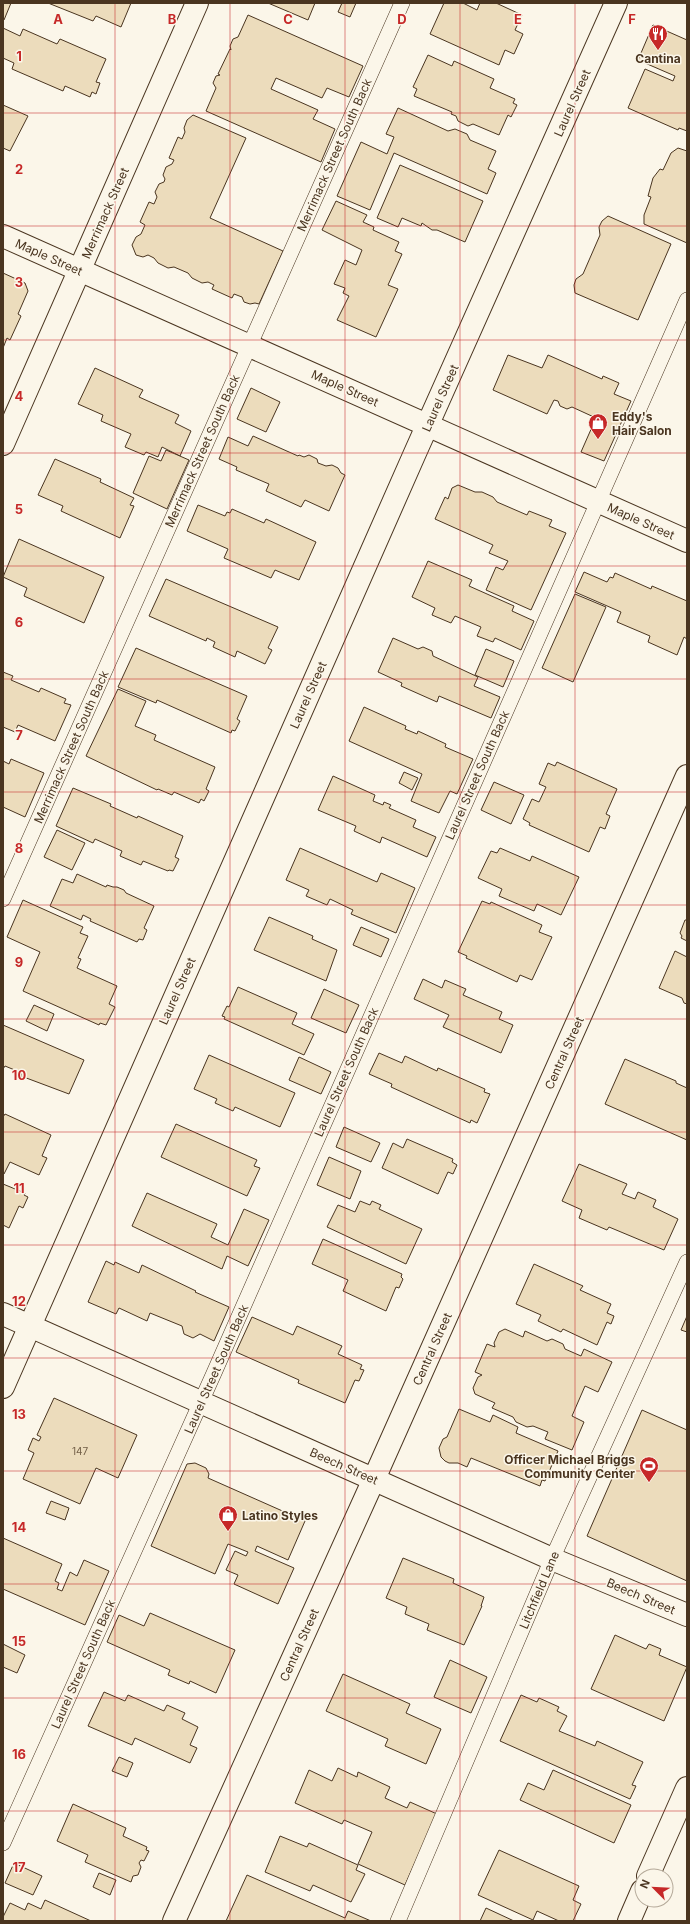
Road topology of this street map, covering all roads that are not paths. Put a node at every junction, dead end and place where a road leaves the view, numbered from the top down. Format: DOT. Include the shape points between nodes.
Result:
graph roads {
  1 [pos="197,3"];
  2 [pos="402,3"];
  3 [pos="616,3"];
  4 [pos="3,236"];
  5 [pos="80,270"];
  6 [pos="687,300"];
  7 [pos="249,346"];
  8 [pos="428,425"];
  9 [pos="3,444"];
  10 [pos="597,501"];
  11 [pos="687,541"];
  12 [pos="687,776"];
  13 [pos="3,899"];
  14 [pos="687,1262"];
  15 [pos="3,1314"];
  16 [pos="31,1326"];
  17 [pos="3,1387"];
  18 [pos="201,1402"];
  19 [pos="374,1479"];
  20 [pos="552,1559"];
  21 [pos="687,1615"];
  22 [pos="687,1788"];
  23 [pos="3,1843"];
  24 [pos="652,1868"];
  25 [pos="635,1908"];
  26 [pos="174,1921"];
  27 [pos="398,1921"];
  28 [pos="629,1921"];
  1 -- 5 [label="street, Merrimack Street"];
  2 -- 7 [label="lane, Merrimack Street South Back"];
  3 -- 8 [label="street, Laurel Street"];
  4 -- 5 [label="street, Maple Street"];
  5 -- 7 [label="street, Maple Street"];
  5 -- 9 [label="street, Merrimack Street"];
  6 -- 10 [label="lane, Laurel Street South Back"];
  7 -- 8 [label="street, Maple Street"];
  7 -- 13 [label="lane, Merrimack Street South Back"];
  8 -- 10 [label="street, Maple Street"];
  8 -- 16 [label="street, Laurel Street" via="99,1166"];
  10 -- 11 [label="street, Maple Street"];
  10 -- 18 [label="lane, Laurel Street South Back"];
  12 -- 19 [label="street, Central Street"];
  14 -- 20 [label="lane, Litchfield Lane"];
  15 -- 16 [label="street, Beech Street"];
  16 -- 17 [label="street, Laurel Street"];
  16 -- 18 [label="street, Beech Street"];
  18 -- 19 [label="street, Beech Street"];
  18 -- 23 [label="lane, Laurel Street South Back"];
  19 -- 20 [label="street, Beech Street"];
  19 -- 26 [label="street, Central Street"];
  20 -- 21 [label="street, Beech Street"];
  20 -- 27 [label="lane, Litchfield Lane"];
  22 -- 24 [label="street"];
  25 -- 28 [label="street"];
}
